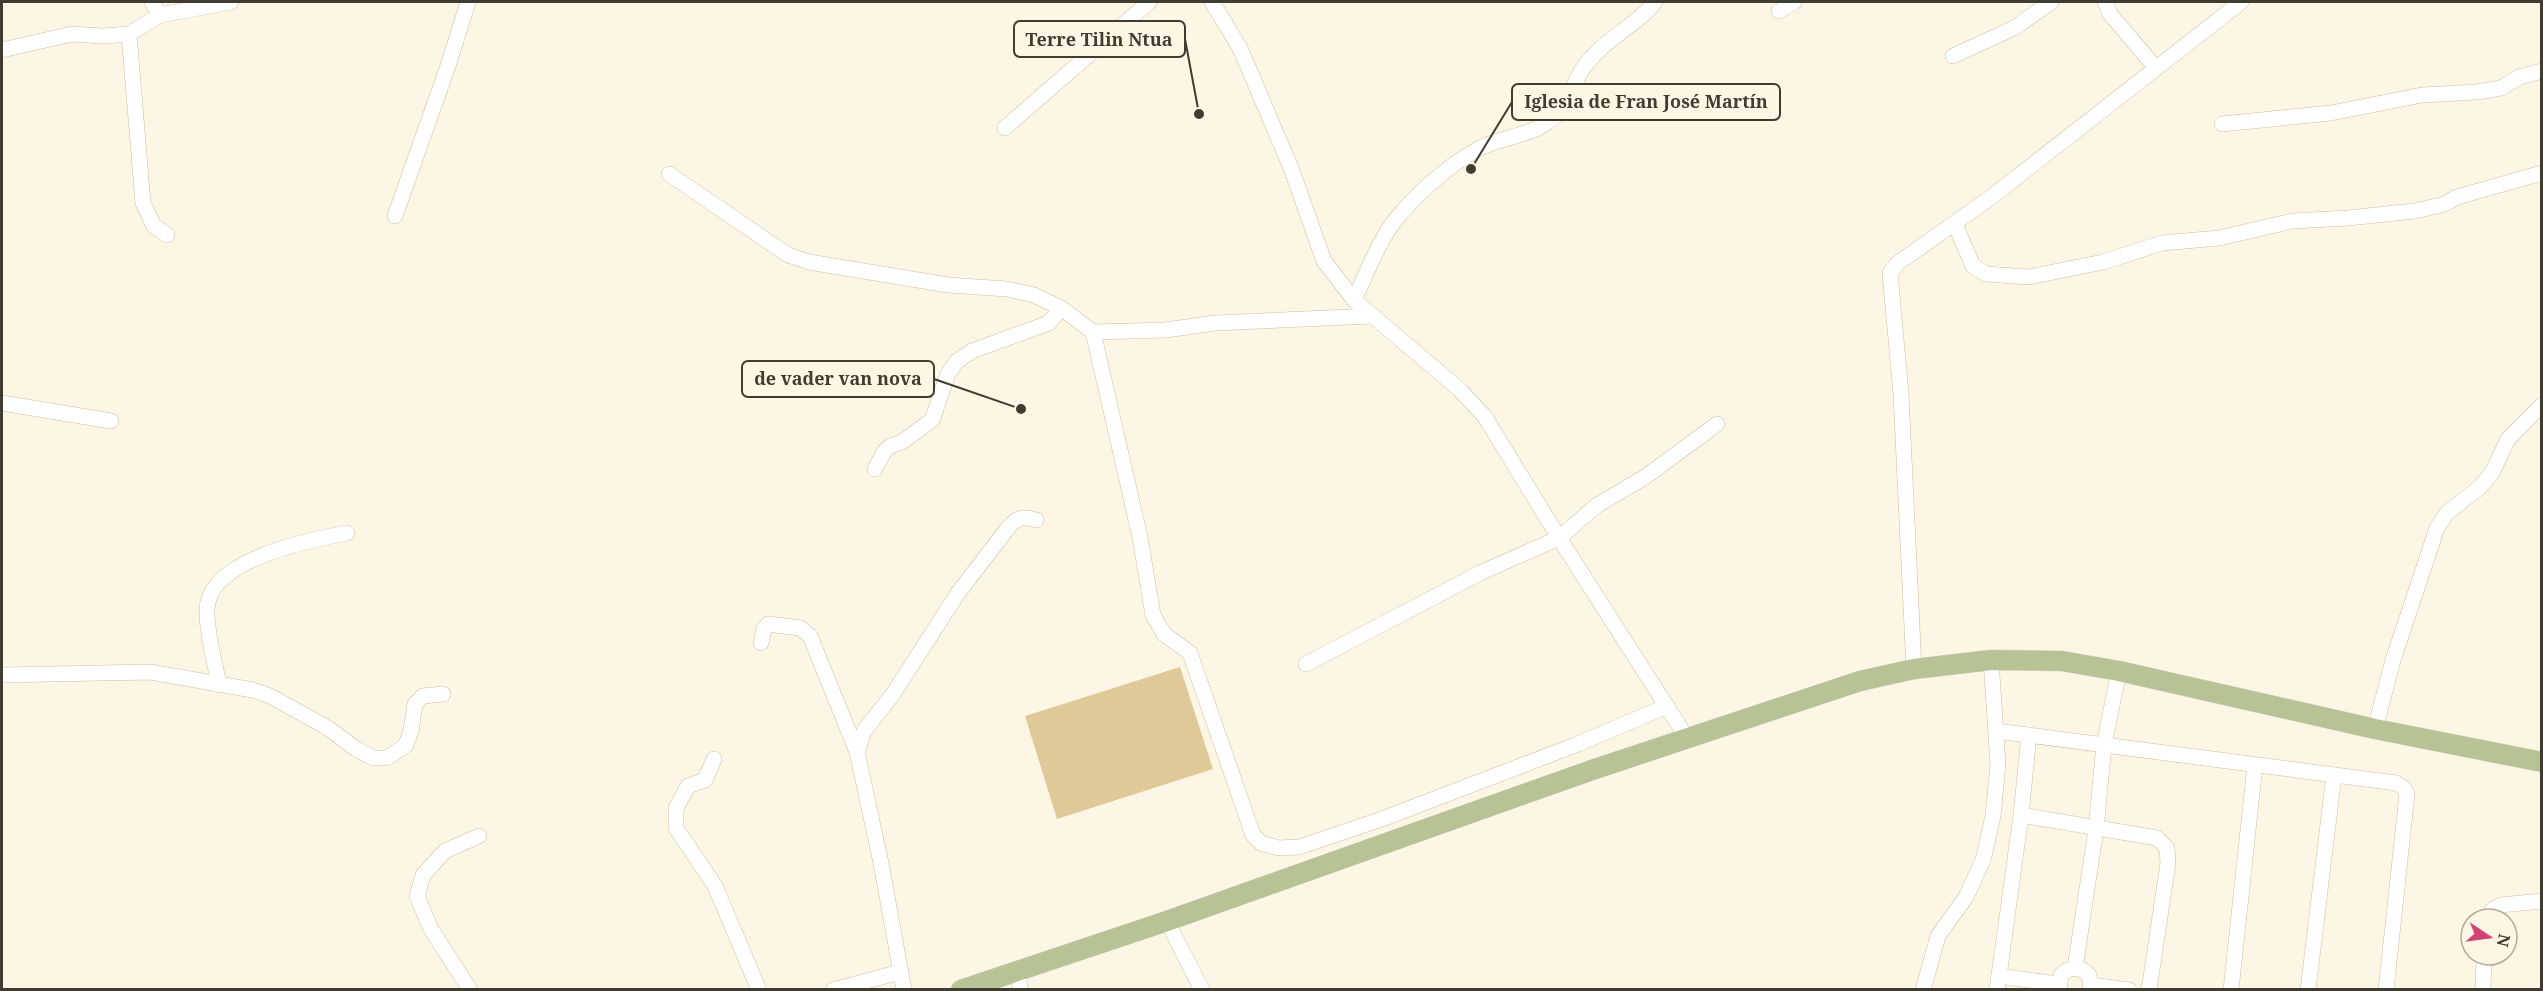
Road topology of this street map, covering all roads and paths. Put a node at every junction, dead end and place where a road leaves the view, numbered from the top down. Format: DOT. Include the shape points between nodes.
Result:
graph roads {
  1 [pos="231,2"];
  2 [pos="468,2"];
  3 [pos="1149,2"];
  4 [pos="1212,2"];
  5 [pos="1655,2"];
  6 [pos="1794,2"];
  7 [pos="2051,2"];
  8 [pos="2105,2"];
  9 [pos="2241,2"];
  10 [pos="156,8"];
  11 [pos="1779,11"];
  12 [pos="129,34"];
  13 [pos="2,50"];
  14 [pos="1953,56"];
  15 [pos="2156,68"];
  16 [pos="2541,71"];
  17 [pos="2222,124"];
  18 [pos="1005,128"];
  19 [pos="2541,173"];
  20 [pos="669,174"];
  21 [pos="395,216"];
  22 [pos="1955,224"];
  23 [pos="167,235"];
  24 [pos="1354,300"];
  25 [pos="1061,308"];
  26 [pos="1371,316"];
  27 [pos="1093,332"];
  28 [pos="2,403"];
  29 [pos="2541,405"];
  30 [pos="111,421"];
  31 [pos="1717,424"];
  32 [pos="875,468"];
  33 [pos="1036,520"];
  34 [pos="347,533"];
  35 [pos="1559,538"];
  36 [pos="761,643"];
  37 [pos="1991,660"];
  38 [pos="1306,664"];
  39 [pos="1914,669"];
  40 [pos="2119,671"];
  41 [pos="2,675"];
  42 [pos="219,685"];
  43 [pos="443,694"];
  44 [pos="1667,706"];
  45 [pos="2375,729"];
  46 [pos="1997,731"];
  47 [pos="2029,735"];
  48 [pos="1688,738"];
  49 [pos="2104,745"];
  50 [pos="857,752"];
  51 [pos="714,759"];
  52 [pos="2541,762"];
  53 [pos="2255,765"];
  54 [pos="2334,775"];
  55 [pos="2021,816"];
  56 [pos="2096,829"];
  57 [pos="478,836"];
  58 [pos="2541,901"];
  59 [pos="2497,907"];
  60 [pos="1167,921"];
  61 [pos="2484,967"];
  62 [pos="2074,968"];
  63 [pos="1018,969"];
  64 [pos="900,972"];
  65 [pos="1998,983"];
  66 [pos="2059,987"];
  67 [pos="2091,987"];
  68 [pos="470,990"];
  69 [pos="759,990"];
  70 [pos="832,990"];
  71 [pos="904,990"];
  72 [pos="961,990"];
  73 [pos="1020,990"];
  74 [pos="1202,990"];
  75 [pos="1923,990"];
  76 [pos="2129,990"];
  77 [pos="2149,990"];
  78 [pos="2231,990"];
  79 [pos="2308,990"];
  80 [pos="2386,990"];
  81 [pos="2483,990"];
  1 -- 10 [label="street"];
  2 -- 21 [label="street"];
  3 -- 18 [label="street"];
  4 -- 24 [label="street" via="1245,58 1324,261"];
  5 -- 24 [label="street" via="1587,63 1568,103 1557,115 1546,124 1480,148 1401,212"];
  6 -- 11 [label="street"];
  7 -- 14 [label="street" via="2005,33"];
  8 -- 15 [label="street" via="2110,14"];
  9 -- 15 [label="street"];
  10 -- 12 [label="street"];
  12 -- 13 [label="street" via="72,34"];
  12 -- 23 [label="street" via="142,202 153,226"];
  15 -- 22 [label="street"];
  16 -- 17 [label="street" via="2519,77 2501,88 2477,92 2422,95 2331,113"];
  19 -- 22 [label="street" via="2415,211 2292,221 2219,238 2162,243 2103,262 2029,277 1986,274 1973,266"];
  20 -- 25 [label="street" via="788,255 809,262 948,285 1007,289 1034,295"];
  22 -- 39 [label="street" via="1890,273 1901,394"];
  24 -- 26 [label="street"];
  25 -- 27 [label="street"];
  25 -- 32 [label="street" via="1049,322 972,351 957,361 948,374 932,420 890,446"];
  26 -- 27 [label="street"];
  26 -- 35 [label="street" via="1461,390 1485,417"];
  27 -- 44 [label="street" via="1140,537 1153,615 1164,634 1190,653 1253,836 1261,843 1278,848 1299,846 1382,819"];
  28 -- 30 [label="street"];
  29 -- 45 [label="street" via="2508,439 2492,473 2447,513 2437,528 2392,660"];
  31 -- 35 [label="street" via="1663,465 1596,506"];
  33 -- 50 [label="street" via="1017,518 1008,528 958,593 864,732"];
  34 -- 42 [label="street" via="261,555 230,572 209,595 207,611"];
  35 -- 38 [label="street" via="1480,573"];
  35 -- 44 [label="street"];
  36 -- 50 [label="street" via="768,624 800,628 810,636"];
  37 -- 39 [label="main road"];
  37 -- 40 [label="main road" via="2062,661"];
  37 -- 46 [label="street"];
  39 -- 48 [label="main road" via="1860,681"];
  40 -- 45 [label="main road"];
  40 -- 49 [label="street"];
  41 -- 42 [label="street" via="150,672"];
  42 -- 43 [label="street" via="270,696 373,758 387,758 406,745 415,704 423,696"];
  44 -- 48 [label="street"];
  45 -- 52 [label="main road"];
  46 -- 47 [label="street"];
  46 -- 75 [label="street" via="1993,816 1983,860 1966,897 1938,936"];
  47 -- 49 [label="street"];
  47 -- 55 [label="street"];
  48 -- 60 [label="main road"];
  49 -- 53 [label="street"];
  49 -- 56 [label="street"];
  50 -- 64 [label="street"];
  51 -- 69 [label="street" via="705,780 688,786 676,808 676,828 715,886"];
  53 -- 54 [label="street"];
  53 -- 78 [label="street"];
  54 -- 79 [label="street"];
  54 -- 80 [label="street" via="2396,783 2407,794"];
  55 -- 56 [label="street"];
  55 -- 65 [label="street"];
  56 -- 62 [label="street"];
  56 -- 77 [label="street" via="2157,838 2167,848"];
  57 -- 68 [label="street" via="445,851 423,875 417,897 431,929"];
  58 -- 59 [label="street"];
  60 -- 63 [label="main road"];
  60 -- 74 [label="street"];
  61 -- 81 [label="street"];
  62 -- 66 [label="street" via="2061,975"];
  62 -- 67 [label="street" via="2088,975"];
  63 -- 72 [label="main road"];
  63 -- 73 [label="street"];
  64 -- 70 [label="street"];
  64 -- 71 [label="street"];
  65 -- 66 [label="street"];
  67 -- 76 [label="street"];
}
